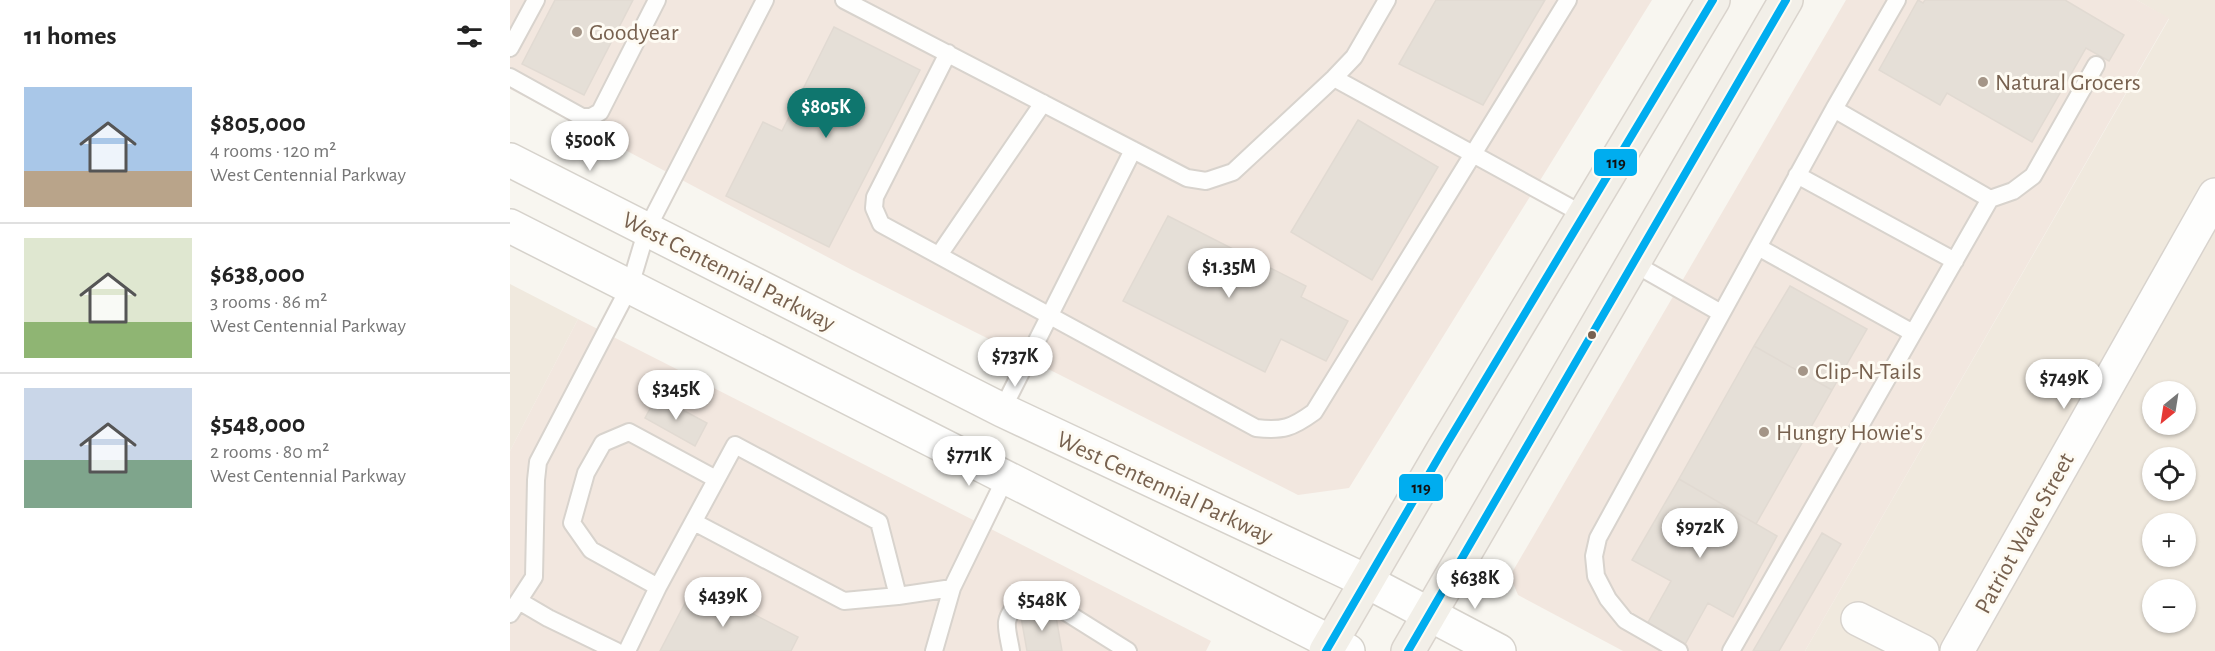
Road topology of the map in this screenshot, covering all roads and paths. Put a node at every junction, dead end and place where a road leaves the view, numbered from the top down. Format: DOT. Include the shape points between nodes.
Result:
graph roads {
  1 [pos="536,0"];
  2 [pos="657,0"];
  3 [pos="765,0"];
  4 [pos="844,0"];
  5 [pos="1387,0"];
  6 [pos="1568,0"];
  7 [pos="1713,0"];
  8 [pos="1786,0"];
  9 [pos="1890,2"];
  10 [pos="510,48"];
  11 [pos="948,53"];
  12 [pos="2096,65"];
  13 [pos="510,77"];
  14 [pos="1334,78"];
  15 [pos="1043,104"];
  16 [pos="1834,109"];
  17 [pos="1133,150"];
  18 [pos="1473,155"];
  19 [pos="510,160"];
  20 [pos="1797,176"];
  21 [pos="2215,195"];
  22 [pos="1990,199"];
  23 [pos="1584,215"];
  24 [pos="510,226"];
  25 [pos="647,229"];
  26 [pos="1758,247"];
  27 [pos="939,255"];
  28 [pos="1955,261"];
  29 [pos="1633,263"];
  30 [pos="630,286"];
  31 [pos="1721,313"];
  32 [pos="1050,314"];
  33 [pos="1913,333"];
  34 [pos="1002,410"];
  35 [pos="1006,477"];
  36 [pos="716,479"];
  37 [pos="694,522"];
  38 [pos="1366,581"];
  39 [pos="658,587"];
  40 [pos="952,588"];
  41 [pos="898,596"];
  42 [pos="515,607"];
  43 [pos="1428,615"];
  44 [pos="1858,619"];
  45 [pos="1335,648"];
  46 [pos="1409,648"];
  47 [pos="616,651"];
  48 [pos="627,651"];
  49 [pos="934,651"];
  50 [pos="1011,651"];
  51 [pos="1128,651"];
  52 [pos="1499,651"];
  53 [pos="1679,651"];
  54 [pos="1731,651"];
  55 [pos="1922,651"];
  56 [pos="1957,651"];
  1 -- 10 [label="lane"];
  2 -- 13 [label="lane" via="600,112 591,117 582,117"];
  3 -- 25 [label="lane"];
  4 -- 11 [label="lane"];
  5 -- 14 [label="lane" via="1354,57"];
  6 -- 18 [label="lane"];
  7 -- 23 [label="main road"];
  8 -- 29 [label="main road"];
  9 -- 16 [label="lane"];
  11 -- 15 [label="lane"];
  11 -- 27 [label="lane" via="875,197 874,208 881,224"];
  12 -- 22 [label="lane" via="2033,176 2013,191"];
  14 -- 17 [label="lane" via="1233,172 1206,181 1187,178"];
  14 -- 18 [label="lane"];
  15 -- 17 [label="lane"];
  15 -- 27 [label="lane"];
  16 -- 20 [label="lane"];
  16 -- 22 [label="lane"];
  17 -- 32 [label="lane"];
  18 -- 23 [label="lane"];
  18 -- 32 [label="lane" via="1314,412 1296,425 1277,430 1256,428"];
  19 -- 25 [label="main road, West Centennial Parkway"];
  20 -- 26 [label="lane"];
  20 -- 28 [label="lane"];
  21 -- 56 [label="main road, Patriot Wave Street"];
  22 -- 28 [label="lane"];
  23 -- 38 [label="main road"];
  24 -- 30 [label="main road"];
  25 -- 30 [label="lane"];
  25 -- 34 [label="main road, West Centennial Parkway"];
  26 -- 31 [label="lane"];
  26 -- 33 [label="lane"];
  27 -- 32 [label="lane"];
  28 -- 33 [label="lane"];
  29 -- 31 [label="lane"];
  29 -- 43 [label="main road"];
  30 -- 35 [label="main road"];
  30 -- 42 [label="lane" via="538,462 534,577"];
  31 -- 53 [label="lane" via="1598,538 1594,556 1596,576 1625,620"];
  32 -- 34 [label="lane"];
  33 -- 54 [label="lane"];
  34 -- 38 [label="main road, West Centennial Parkway"];
  35 -- 40 [label="lane"];
  35 -- 45 [label="main road"];
  36 -- 37 [label="lane"];
  36 -- 39 [label="lane" via="629,432 603,442 586,473 572,523 591,550"];
  36 -- 41 [label="lane" via="735,445 879,522"];
  37 -- 39 [label="lane"];
  37 -- 41 [label="lane" via="844,601"];
  38 -- 43 [label="main road, West Centennial Parkway"];
  38 -- 45 [label="main road" via="1348,611"];
  39 -- 48 [label="lane"];
  40 -- 41 [label="lane"];
  40 -- 49 [label="lane"];
  42 -- 47 [label="lane" via="548,618"];
  43 -- 46 [label="main road"];
  43 -- 52 [label="main road, West Centennial Parkway"];
  44 -- 55 [label="main road"];
  50 -- 51 [label="lane" via="1007,622 1016,606 1045,599"];
}
